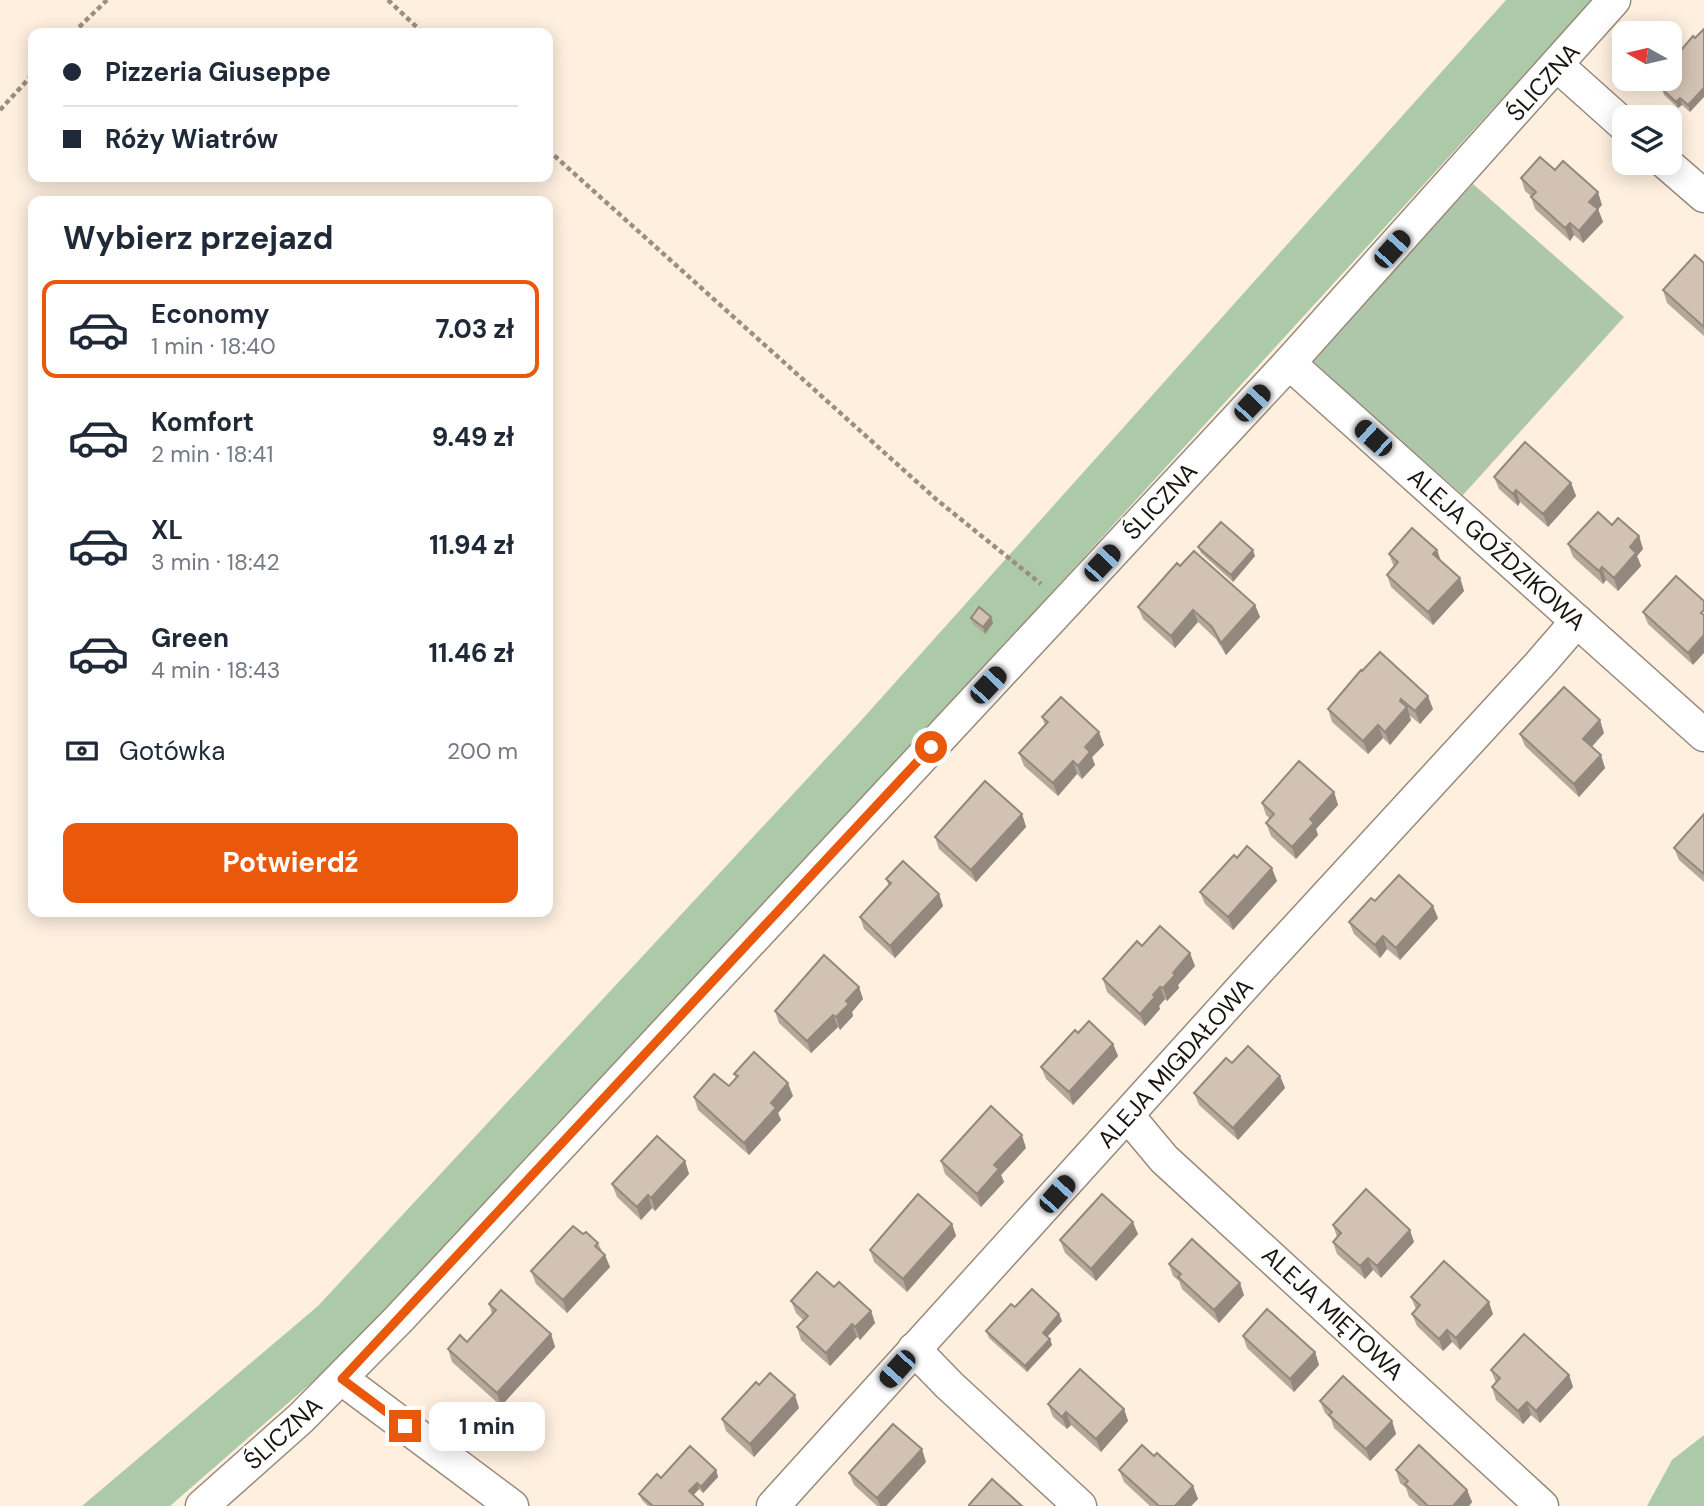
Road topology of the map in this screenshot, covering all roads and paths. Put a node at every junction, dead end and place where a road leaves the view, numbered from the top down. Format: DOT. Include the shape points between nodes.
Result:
graph roads {
  1 [pos="107,0"];
  2 [pos="388,0"];
  3 [pos="1614,0"];
  4 [pos="79,28"];
  5 [pos="418,28"];
  6 [pos="1558,66"];
  7 [pos="28,79"];
  8 [pos="0,110"];
  9 [pos="1612,114"];
  10 [pos="553,154"];
  11 [pos="1679,175"];
  12 [pos="1704,197"];
  13 [pos="1289,363"];
  14 [pos="1064,603"];
  15 [pos="1577,621"];
  16 [pos="1704,735"];
  17 [pos="1128,1116"];
  18 [pos="914,1349"];
  19 [pos="342,1379"];
  20 [pos="202,1506"];
  21 [pos="512,1506"];
  22 [pos="773,1506"];
  23 [pos="1080,1506"];
  24 [pos="1542,1506"];
  1 -- 4 [label="path"];
  2 -- 5 [label="path"];
  3 -- 6 [label="street, ŚLICZNA"];
  6 -- 9 [label="street"];
  6 -- 13 [label="street, ŚLICZNA"];
  7 -- 8 [label="path"];
  10 -- 14 [label="path" via="937,500"];
  11 -- 12 [label="street"];
  13 -- 14 [label="street, ŚLICZNA"];
  13 -- 15 [label="street, ALEJA GOŹDZIKOWA"];
  14 -- 19 [label="street, ŚLICZNA"];
  15 -- 16 [label="street, ALEJA GOŹDZIKOWA"];
  15 -- 17 [label="street, ALEJA MIGDAŁOWA"];
  17 -- 18 [label="street, ALEJA MIGDAŁOWA"];
  17 -- 24 [label="street, ALEJA MIĘTOWA" via="1164,1159"];
  18 -- 22 [label="street, ALEJA MIGDAŁOWA"];
  18 -- 23 [label="street"];
  19 -- 20 [label="street, ŚLICZNA"];
  19 -- 21 [label="street"];
}
